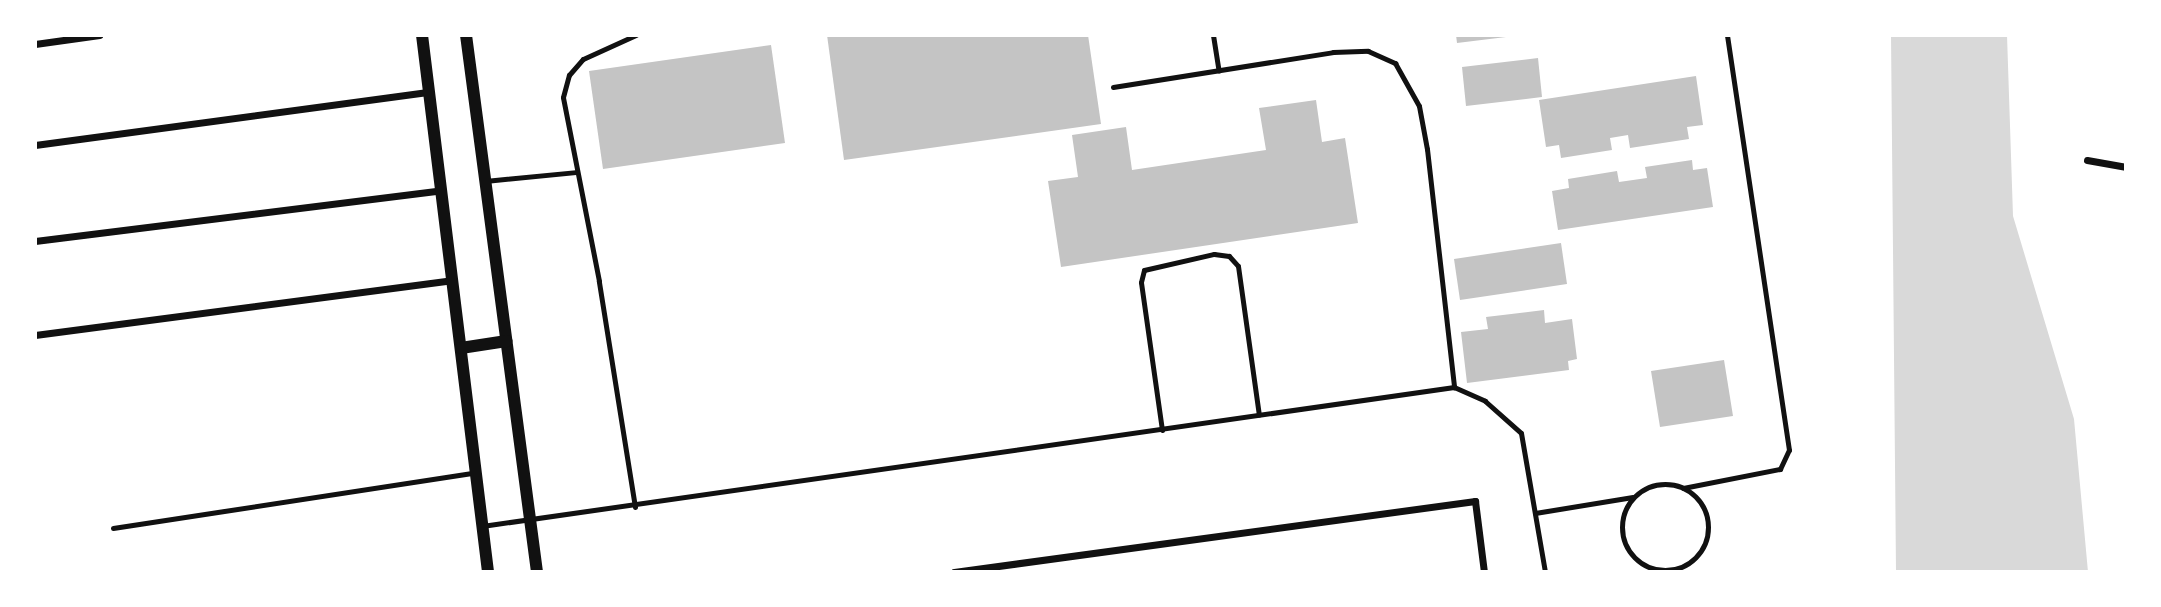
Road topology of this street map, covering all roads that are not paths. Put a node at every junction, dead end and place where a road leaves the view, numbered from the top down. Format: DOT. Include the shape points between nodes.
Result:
graph roads {
  1 [pos="99,35"];
  2 [pos="422,35"];
  3 [pos="466,35"];
  4 [pos="636,35"];
  5 [pos="1213,35"];
  6 [pos="1727,35"];
  7 [pos="35,44"];
  8 [pos="1219,71"];
  9 [pos="1113,87"];
  10 [pos="429,92"];
  11 [pos="35,145"];
  12 [pos="2088,160"];
  13 [pos="2126,167"];
  14 [pos="576,172"];
  15 [pos="485,181"];
  16 [pos="442,190"];
  17 [pos="35,241"];
  18 [pos="453,280"];
  19 [pos="35,335"];
  20 [pos="506,341"];
  21 [pos="461,348"];
  22 [pos="1454,387"];
  23 [pos="1259,415"];
  24 [pos="1162,430"];
  25 [pos="477,472"];
  26 [pos="1683,488"];
  27 [pos="1633,497"];
  28 [pos="635,507"];
  29 [pos="1535,513"];
  30 [pos="530,520"];
  31 [pos="482,526"];
  32 [pos="113,528"];
  33 [pos="982,570"];
  34 [pos="488,572"];
  35 [pos="537,572"];
  36 [pos="954,572"];
  37 [pos="1485,572"];
  38 [pos="1545,572"];
  1 -- 7 [label="street"];
  2 -- 10 [label="street"];
  3 -- 15 [label="street"];
  4 -- 14 [label="lane" via="583,59 569,75 564,97"];
  5 -- 8 [label="lane"];
  6 -- 26 [label="lane" via="1789,450 1780,469"];
  8 -- 9 [label="lane"];
  8 -- 22 [label="lane" via="1368,51 1395,63 1407,78 1419,106 1434,187"];
  10 -- 11 [label="street"];
  10 -- 16 [label="street"];
  12 -- 13 [label="street"];
  14 -- 15 [label="lane"];
  14 -- 28 [label="lane" via="600,281"];
  15 -- 20 [label="street"];
  16 -- 17 [label="street"];
  16 -- 18 [label="street"];
  18 -- 19 [label="street"];
  18 -- 21 [label="street"];
  20 -- 21 [label="street"];
  20 -- 30 [label="street"];
  21 -- 25 [label="street"];
  22 -- 23 [label="lane"];
  22 -- 29 [label="lane" via="1485,401 1521,433"];
  23 -- 24 [label="lane"];
  23 -- 24 [label="lane" via="1238,267 1229,256 1214,254 1144,270 1141,282"];
  24 -- 28 [label="lane"];
  25 -- 31 [label="street"];
  25 -- 32 [label="lane"];
  26 -- 27 [label="lane" via="1657,484"];
  26 -- 27 [label="lane" via="1700,502 1707,534 1698,555 1668,570 1644,565 1626,547 1622,521"];
  27 -- 29 [label="lane"];
  28 -- 30 [label="lane"];
  29 -- 38 [label="lane"];
  30 -- 31 [label="lane"];
  30 -- 35 [label="street"];
  31 -- 34 [label="street"];
  33 -- 36 [label="street"];
  33 -- 37 [label="street" via="1475,500"];
}
